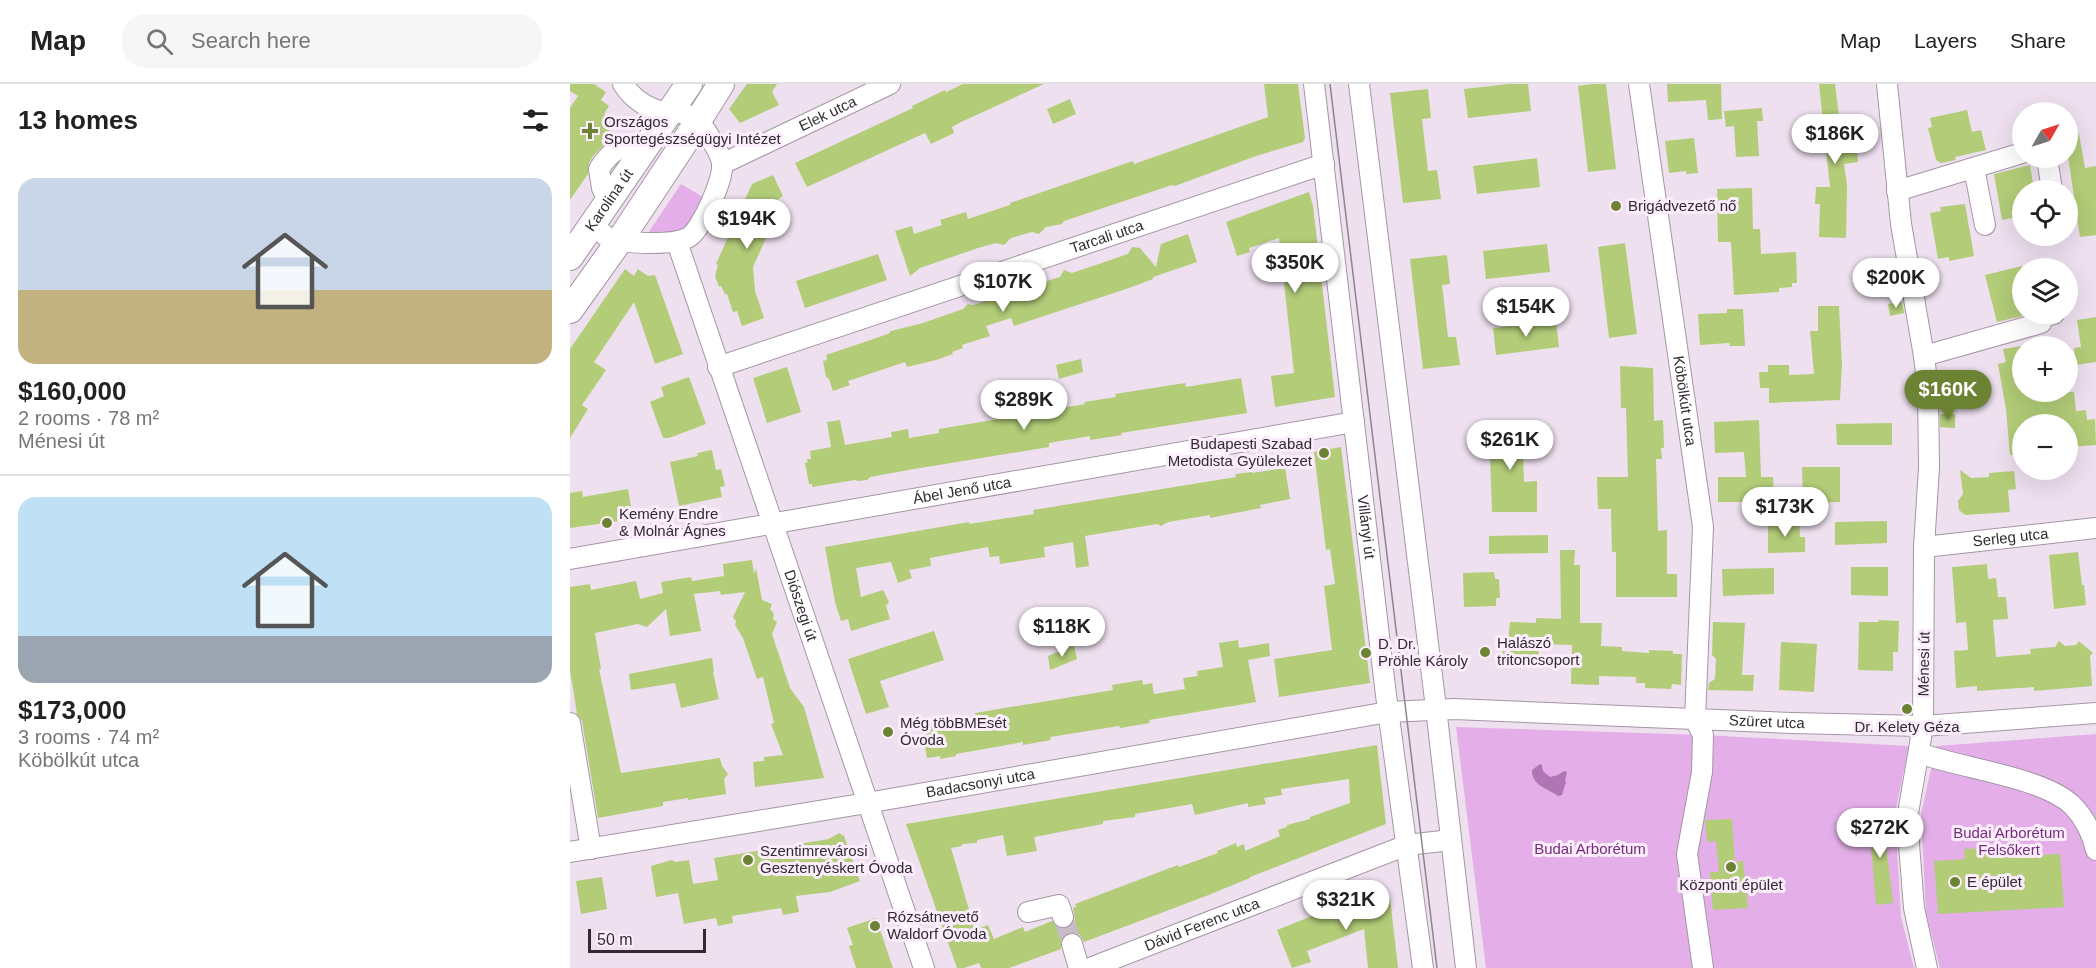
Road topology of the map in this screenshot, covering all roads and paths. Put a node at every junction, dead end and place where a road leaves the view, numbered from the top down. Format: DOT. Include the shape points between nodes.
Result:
graph roads {
  1 [pos="622,84"];
  2 [pos="689,84"];
  3 [pos="721,84"];
  4 [pos="890,84"];
  5 [pos="1314,84"];
  6 [pos="1359,84"];
  7 [pos="1639,84"];
  8 [pos="1887,84"];
  9 [pos="668,114"];
  10 [pos="698,121"];
  11 [pos="2012,156"];
  12 [pos="722,164"];
  13 [pos="1324,164"];
  14 [pos="1974,168"];
  15 [pos="1897,191"];
  16 [pos="603,207"];
  17 [pos="1986,225"];
  18 [pos="620,240"];
  19 [pos="677,242"];
  20 [pos="570,256"];
  21 [pos="570,310"];
  22 [pos="2028,324"];
  23 [pos="1924,356"];
  24 [pos="718,366"];
  25 [pos="1354,422"];
  26 [pos="772,525"];
  27 [pos="2096,528"];
  28 [pos="1924,547"];
  29 [pos="570,559"];
  30 [pos="1436,708"];
  31 [pos="1388,712"];
  32 [pos="2096,713"];
  33 [pos="1695,719"];
  34 [pos="570,723"];
  35 [pos="1923,726"];
  36 [pos="1919,753"];
  37 [pos="867,803"];
  38 [pos="1451,840"];
  39 [pos="1407,845"];
  40 [pos="591,849"];
  41 [pos="2096,850"];
  42 [pos="570,852"];
  43 [pos="1028,912"];
  44 [pos="1063,917"];
  45 [pos="1072,944"];
  46 [pos="1704,967"];
  47 [pos="924,968"];
  48 [pos="1079,968"];
  49 [pos="1090,968"];
  50 [pos="1423,968"];
  51 [pos="1466,968"];
  52 [pos="1927,968"];
  1 -- 9 [label="street" via="636,101"];
  2 -- 9 [label="main road, Karolina út"];
  3 -- 10 [label="main road"];
  4 -- 12 [label="street, Elek utca"];
  5 -- 13 [label="street, Villányi út"];
  6 -- 30 [label="street"];
  7 -- 33 [label="street, Köbölkút utca" via="1703,527"];
  8 -- 15 [label="street, Ménesi út"];
  9 -- 10 [label="street" via="680,113"];
  9 -- 16 [label="main road, Karolina út"];
  10 -- 12 [label="street" via="711,138"];
  10 -- 18 [label="main road"];
  11 -- 14 [label="street"];
  12 -- 19 [label="street" via="721,177 698,229"];
  13 -- 24 [label="street, Tarcali utca"];
  13 -- 25 [label="street, Villányi út"];
  14 -- 15 [label="street"];
  14 -- 17 [label="street"];
  15 -- 23 [label="street, Ménesi út"];
  16 -- 18 [label="street" via="597,228 606,237"];
  16 -- 20 [label="main road, Karolina út"];
  18 -- 19 [label="street"];
  18 -- 21 [label="main road"];
  19 -- 24 [label="street, Diószegi út"];
  22 -- 23 [label="street"];
  23 -- 28 [label="street, Ménesi út" via="1929,467"];
  24 -- 26 [label="street, Diószegi út"];
  25 -- 26 [label="street, Ábel Jenő utca"];
  25 -- 31 [label="street, Villányi út"];
  26 -- 29 [label="street, Ábel Jenő utca"];
  26 -- 37 [label="street, Diószegi út"];
  27 -- 28 [label="street, Serleg utca"];
  28 -- 35 [label="street, Ménesi út"];
  30 -- 31 [label="street, Badacsonyi utca"];
  30 -- 33 [label="street, Szüret utca"];
  30 -- 38 [label="street"];
  31 -- 37 [label="street, Badacsonyi utca"];
  31 -- 39 [label="street, Villányi út"];
  32 -- 35 [label="street, Szüret utca"];
  33 -- 35 [label="street, Szüret utca"];
  33 -- 46 [label="street, Köbölkút utca" via="1703,735 1702,772 1687,854"];
  34 -- 40 [label="street"];
  35 -- 36 [label="street, Ménesi út"];
  36 -- 41 [label="street" via="2051,792 2072,805 2088,826"];
  36 -- 52 [label="street, Ménesi út" via="1907,819 1914,908"];
  37 -- 40 [label="street, Badacsonyi utca"];
  37 -- 47 [label="street, Diószegi út"];
  38 -- 39 [label="street, Dávid Ferenc utca"];
  38 -- 51 [label="street"];
  39 -- 49 [label="street, Dávid Ferenc utca"];
  39 -- 50 [label="street, Villányi út"];
  40 -- 42 [label="street, Badacsonyi utca"];
  43 -- 44 [label="street" via="1059,905"];
  45 -- 48 [label="street"];
}
